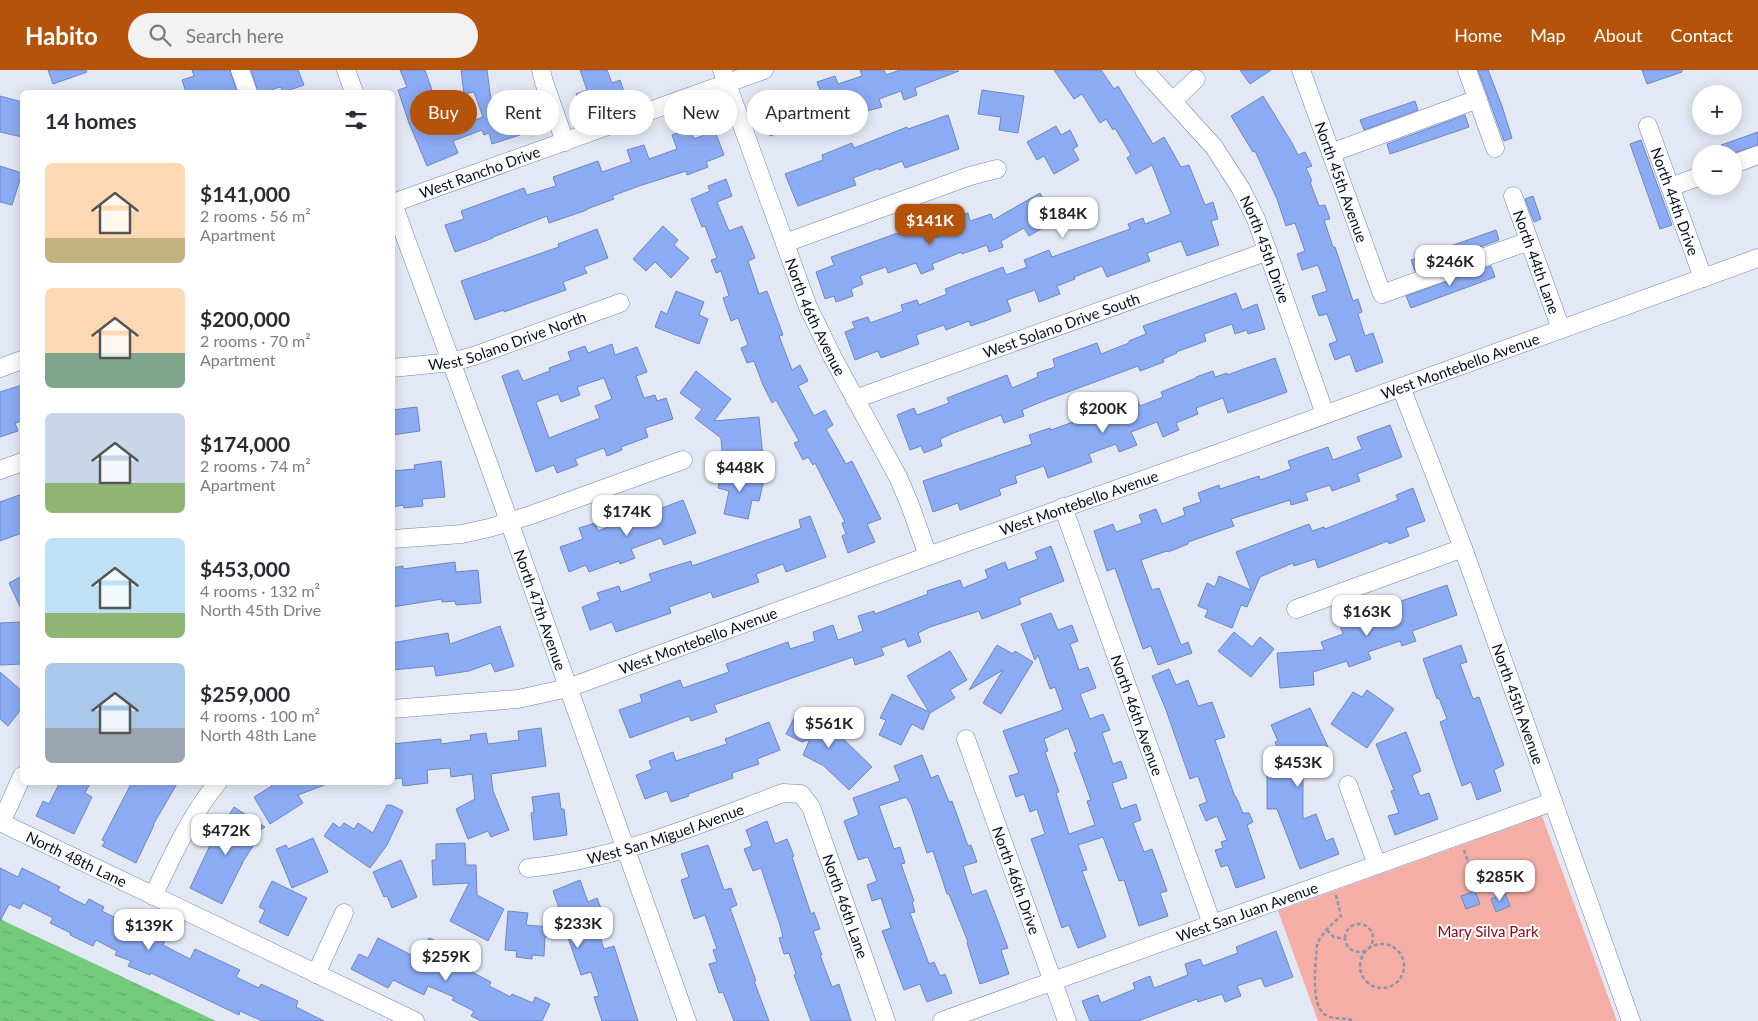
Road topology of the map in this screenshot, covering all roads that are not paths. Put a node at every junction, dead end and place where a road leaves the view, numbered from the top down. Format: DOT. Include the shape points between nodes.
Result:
graph roads {
  1 [pos="240,70"];
  2 [pos="346,70"];
  3 [pos="541,70"];
  4 [pos="764,70"];
  5 [pos="1144,70"];
  6 [pos="1300,70"];
  7 [pos="1467,70"];
  8 [pos="724,77"];
  9 [pos="1196,79"];
  10 [pos="247,90"];
  11 [pos="353,90"];
  12 [pos="1478,99"];
  13 [pos="1172,101"];
  14 [pos="1648,126"];
  15 [pos="565,142"];
  16 [pos="1495,148"];
  17 [pos="1330,153"];
  18 [pos="1758,155"];
  19 [pos="1742,161"];
  20 [pos="997,169"];
  21 [pos="1692,179"];
  22 [pos="1670,187"];
  23 [pos="1513,196"];
  24 [pos="395,201"];
  25 [pos="397,224"];
  26 [pos="1529,241"];
  27 [pos="785,243"];
  28 [pos="1268,251"];
  29 [pos="1758,258"];
  30 [pos="1703,278"];
  31 [pos="620,303"];
  32 [pos="1561,329"];
  33 [pos="20,361"];
  34 [pos="452,362"];
  35 [pos="0,368"];
  36 [pos="395,368"];
  37 [pos="1401,387"];
  38 [pos="855,399"];
  39 [pos="1324,414"];
  40 [pos="683,460"];
  41 [pos="20,463"];
  42 [pos="0,470"];
  43 [pos="1063,507"];
  44 [pos="509,522"];
  45 [pos="395,540"];
  46 [pos="1462,548"];
  47 [pos="928,556"];
  48 [pos="1296,609"];
  49 [pos="568,688"];
  50 [pos="395,709"];
  51 [pos="966,739"];
  52 [pos="20,780"];
  53 [pos="216,785"];
  54 [pos="1348,785"];
  55 [pos="801,794"];
  56 [pos="1552,802"];
  57 [pos="1,822"];
  58 [pos="626,850"];
  59 [pos="1377,865"];
  60 [pos="528,868"];
  61 [pos="153,896"];
  62 [pos="344,912"];
  63 [pos="1212,924"];
  64 [pos="316,974"];
  65 [pos="1052,981"];
  66 [pos="416,1021"];
  67 [pos="687,1021"];
  68 [pos="886,1021"];
  69 [pos="942,1021"];
  70 [pos="1067,1021"];
  71 [pos="1631,1021"];
  1 -- 10 [label="street"];
  2 -- 11 [label="street"];
  3 -- 15 [label="street"];
  4 -- 8 [label="street, West Rancho Drive"];
  5 -- 13 [label="street, North 45th Drive"];
  6 -- 17 [label="street, North 45th Avenue"];
  7 -- 12 [label="street"];
  8 -- 15 [label="street, West Rancho Drive"];
  8 -- 27 [label="street, North 46th Avenue"];
  9 -- 13 [label="street"];
  12 -- 16 [label="street"];
  12 -- 17 [label="street"];
  13 -- 28 [label="street, North 45th Drive" via="1214,147 1251,208"];
  14 -- 22 [label="street, North 44th Drive"];
  15 -- 24 [label="street, West Rancho Drive"];
  17 -- 26 [label="street, North 45th Avenue" via="1382,294"];
  18 -- 19 [label="street"];
  20 -- 27 [label="street"];
  21 -- 22 [label="street"];
  22 -- 30 [label="street, North 44th Drive"];
  23 -- 26 [label="street, North 44th Lane"];
  25 -- 34 [label="street, North 47th Avenue"];
  26 -- 32 [label="street, North 44th Lane"];
  27 -- 38 [label="street, North 46th Avenue" via="808,307"];
  28 -- 38 [label="street, West Solano Drive South"];
  28 -- 39 [label="street, North 45th Drive"];
  29 -- 30 [label="street, West Montebello Avenue"];
  30 -- 32 [label="street, West Montebello Avenue"];
  31 -- 34 [label="street, West Solano Drive North"];
  32 -- 37 [label="street, West Montebello Avenue"];
  33 -- 35 [label="street"];
  34 -- 36 [label="street, West Solano Drive North"];
  34 -- 44 [label="street, North 47th Avenue"];
  37 -- 39 [label="street, West Montebello Avenue"];
  37 -- 46 [label="street, North 45th Avenue"];
  38 -- 47 [label="street, North 46th Avenue" via="898,477"];
  39 -- 43 [label="street, West Montebello Avenue"];
  40 -- 44 [label="street"];
  41 -- 42 [label="street"];
  43 -- 47 [label="street, West Montebello Avenue"];
  43 -- 63 [label="street, North 46th Avenue"];
  44 -- 45 [label="street" via="462,534"];
  44 -- 49 [label="street, North 47th Avenue"];
  46 -- 48 [label="street"];
  46 -- 56 [label="street, North 45th Avenue"];
  47 -- 49 [label="street, West Montebello Avenue"];
  49 -- 50 [label="street, West Montebello Avenue" via="518,699"];
  49 -- 58 [label="street, North 47th Avenue"];
  51 -- 65 [label="street, North 46th Drive"];
  52 -- 57 [label="street"];
  53 -- 61 [label="street" via="188,828"];
  54 -- 59 [label="street"];
  55 -- 58 [label="street, West San Miguel Avenue" via="783,793"];
  55 -- 68 [label="street, North 46th Lane" via="811,807"];
  56 -- 59 [label="street, West San Juan Avenue"];
  56 -- 71 [label="street, North 45th Avenue"];
  57 -- 61 [label="street, North 48th Lane"];
  58 -- 60 [label="street, West San Miguel Avenue"];
  58 -- 67 [label="street, North 47th Avenue"];
  59 -- 63 [label="street, West San Juan Avenue"];
  61 -- 64 [label="street, North 48th Lane"];
  62 -- 64 [label="street"];
  63 -- 65 [label="street, West San Juan Avenue"];
  64 -- 66 [label="street, North 48th Lane"];
  65 -- 69 [label="street, West San Juan Avenue"];
  65 -- 70 [label="street, North 46th Drive"];
}
